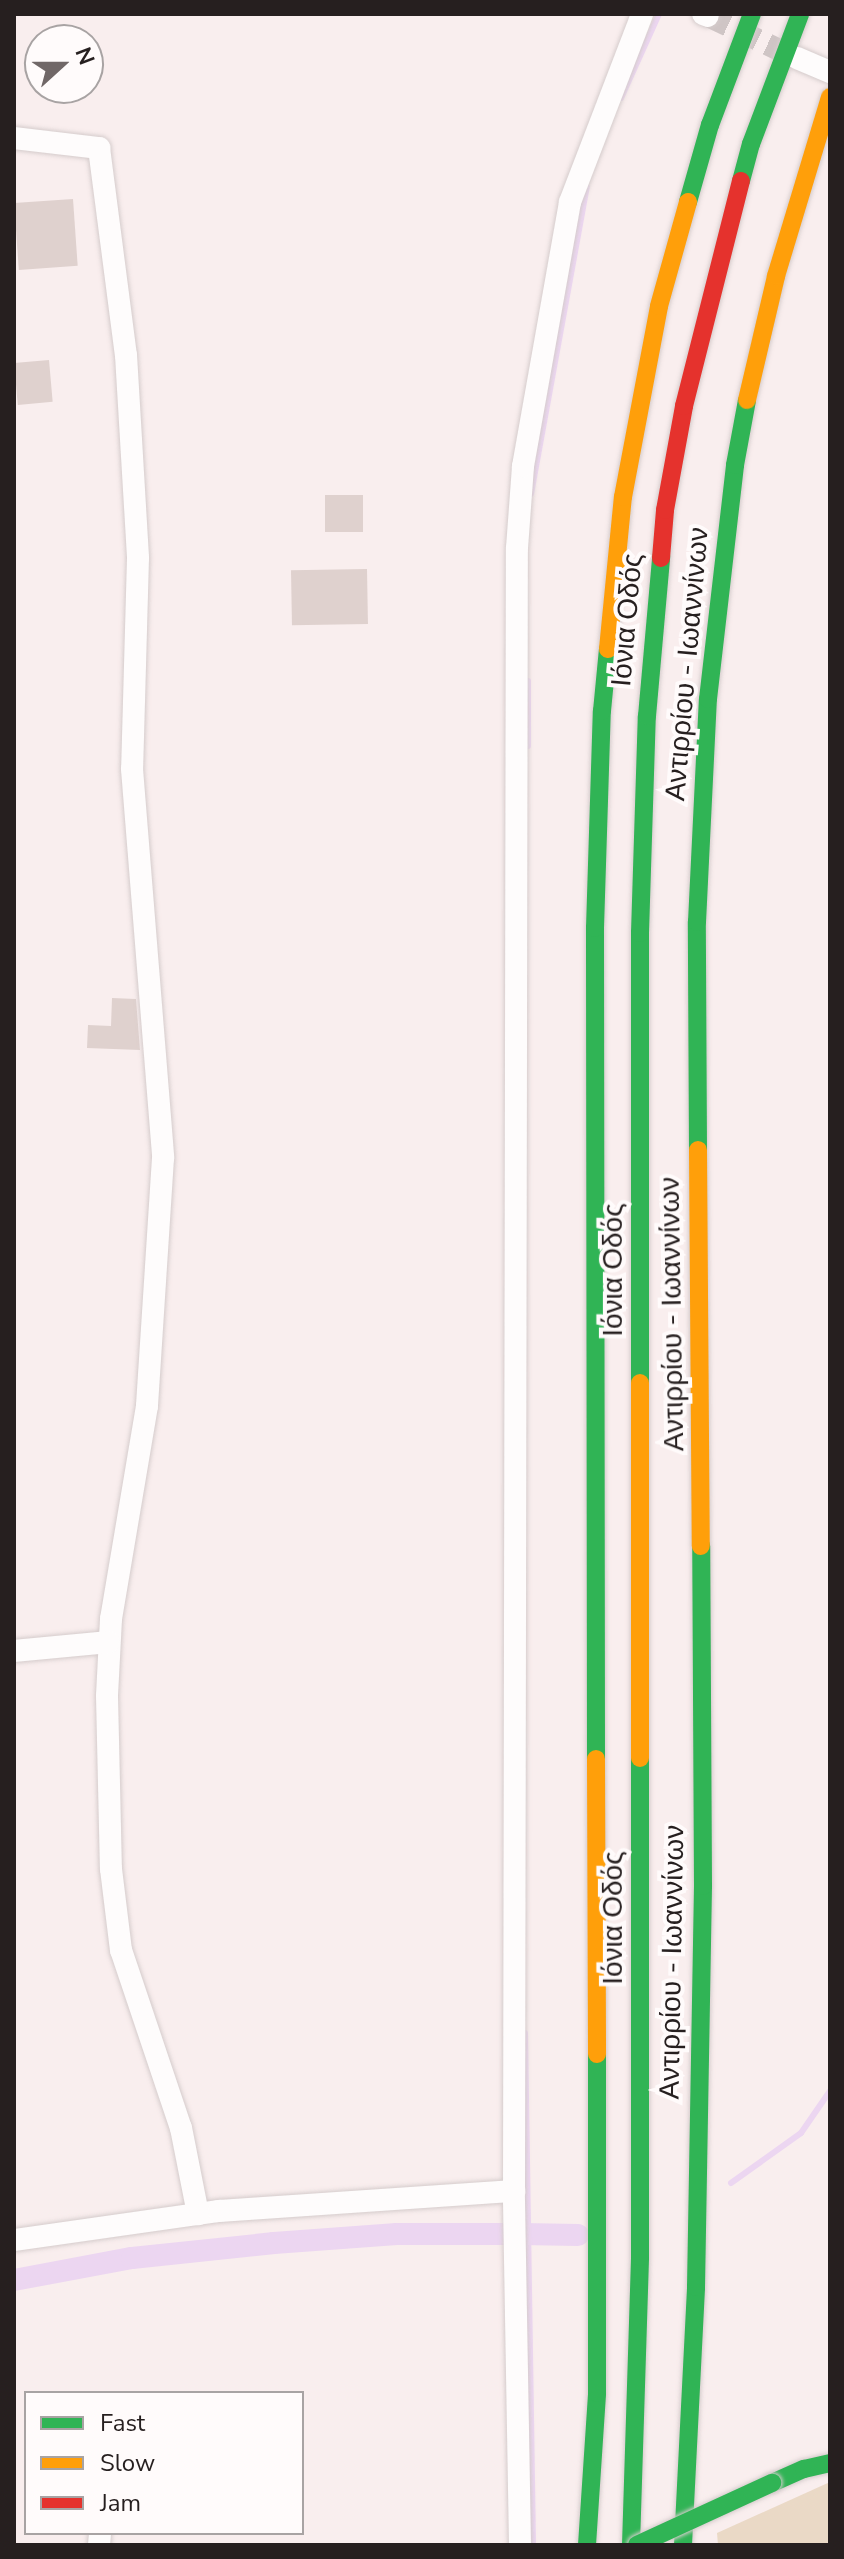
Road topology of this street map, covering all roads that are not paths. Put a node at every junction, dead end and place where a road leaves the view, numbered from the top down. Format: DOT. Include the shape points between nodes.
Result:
graph roads {
  1 [pos="642,14"];
  2 [pos="752,14"];
  3 [pos="800,14"];
  4 [pos="797,58"];
  5 [pos="830,72"];
  6 [pos="830,97"];
  7 [pos="14,138"];
  8 [pos="109,1642"];
  9 [pos="14,1651"];
  10 [pos="514,2191"];
  11 [pos="198,2214"];
  12 [pos="14,2240"];
  13 [pos="830,2463"];
  14 [pos="520,2545"];
  15 [pos="587,2545"];
  16 [pos="631,2545"];
  17 [pos="637,2545"];
  18 [pos="683,2545"];
  1 -- 10 [label="street" via="570,202 523,466 517,548"];
  2 -- 15 [label="main road, Ιόνια Οδός" via="710,125 656,321 623,497 602,711 595,928 597,2393"];
  3 -- 16 [label="main road, Ιόνια Οδός" via="751,144 693,363 665,510 647,716 640,933 640,2257"];
  4 -- 5 [label="street"];
  6 -- 18 [label="main road, Αντιρρίου - Ιωαννίνων" via="783,249 751,380 735,465 708,699 697,922 703,1886 696,2287"];
  7 -- 8 [label="street" via="99,148 132,427 138,558 132,769 163,1158 147,1406"];
  8 -- 9 [label="street"];
  8 -- 11 [label="street" via="114,1902 127,1971 181,2128"];
  10 -- 11 [label="street"];
  10 -- 14 [label="street"];
  11 -- 12 [label="street"];
  13 -- 17 [label="main road, bridge" via="804,2469"];
}
